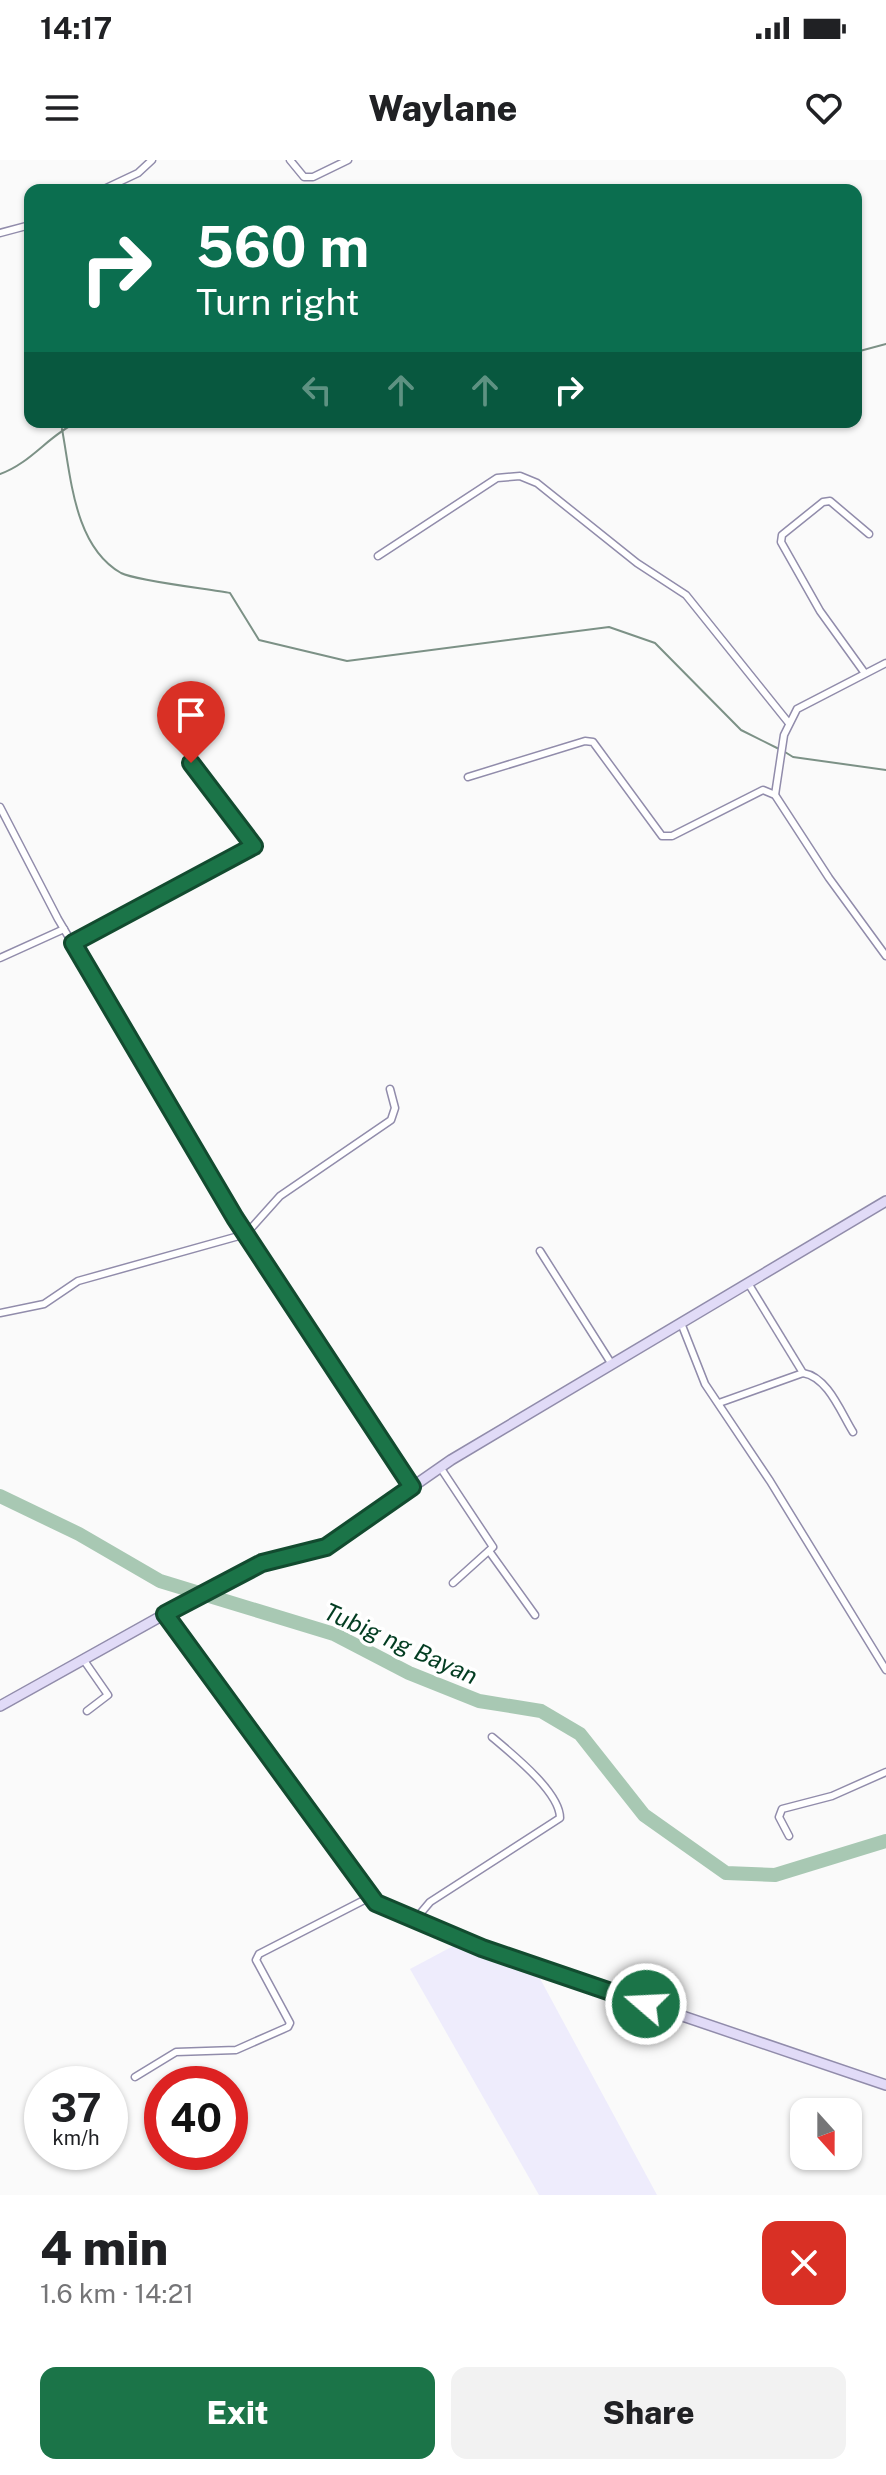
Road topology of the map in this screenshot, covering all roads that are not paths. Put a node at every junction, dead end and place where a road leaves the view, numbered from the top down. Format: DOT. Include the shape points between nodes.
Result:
graph roads {
  1 [pos="152,160"];
  2 [pos="290,160"];
  3 [pos="348,160"];
  4 [pos="115,184"];
  5 [pos="24,227"];
  6 [pos="0,233"];
  7 [pos="869,534"];
  8 [pos="378,556"];
  9 [pos="886,663"];
  10 [pos="864,672"];
  11 [pos="788,722"];
  12 [pos="191,763"];
  13 [pos="468,777"];
  14 [pos="775,795"];
  15 [pos="0,807"];
  16 [pos="64,929"];
  17 [pos="73,943"];
  18 [pos="886,956"];
  19 [pos="0,958"];
  20 [pos="390,1089"];
  21 [pos="886,1201"];
  22 [pos="246,1234"];
  23 [pos="540,1251"];
  24 [pos="748,1283"];
  25 [pos="0,1313"];
  26 [pos="681,1321"];
  27 [pos="611,1363"];
  28 [pos="803,1373"];
  29 [pos="719,1403"];
  30 [pos="853,1432"];
  31 [pos="440,1467"];
  32 [pos="412,1487"];
  33 [pos="489,1551"];
  34 [pos="453,1583"];
  35 [pos="165,1614"];
  36 [pos="535,1615"];
  37 [pos="83,1659"];
  38 [pos="886,1670"];
  39 [pos="0,1706"];
  40 [pos="87,1711"];
  41 [pos="492,1737"];
  42 [pos="886,1772"];
  43 [pos="789,1836"];
  44 [pos="370,1897"];
  45 [pos="414,1921"];
  46 [pos="135,2077"];
  47 [pos="886,2085"];
  1 -- 4 [label="street"];
  2 -- 3 [label="street" via="304,177 313,177"];
  5 -- 6 [label="street"];
  7 -- 10 [label="street" via="830,501 782,535 781,542 820,611"];
  8 -- 11 [label="street" via="497,478 520,476 537,483 686,595"];
  9 -- 10 [label="street"];
  10 -- 11 [label="street" via="797,709"];
  11 -- 14 [label="street"];
  12 -- 17 [label="street" via="254,846"];
  13 -- 14 [label="street" via="593,742 662,836 672,836 763,790"];
  14 -- 18 [label="street"];
  15 -- 16 [label="street"];
  16 -- 17 [label="street"];
  16 -- 19 [label="street"];
  17 -- 22 [label="street"];
  20 -- 22 [label="street" via="395,1108 391,1120 280,1196"];
  21 -- 24 [label="main road"];
  22 -- 25 [label="street" via="78,1281 44,1304"];
  22 -- 32 [label="street"];
  23 -- 27 [label="street"];
  24 -- 26 [label="main road"];
  24 -- 28 [label="street"];
  26 -- 27 [label="main road"];
  26 -- 29 [label="street" via="705,1384"];
  27 -- 31 [label="main road"];
  28 -- 29 [label="street"];
  28 -- 30 [label="street" via="824,1385"];
  29 -- 38 [label="street"];
  31 -- 32 [label="main road"];
  31 -- 33 [label="street" via="492,1542"];
  32 -- 35 [label="main road" via="326,1547 262,1563"];
  33 -- 34 [label="street"];
  33 -- 36 [label="street"];
  35 -- 37 [label="main road"];
  35 -- 44 [label="main road"];
  37 -- 39 [label="main road"];
  37 -- 40 [label="street" via="108,1695"];
  41 -- 45 [label="street" via="530,1771 560,1808 560,1818 430,1902"];
  42 -- 43 [label="street" via="832,1796 782,1809 779,1817"];
  44 -- 45 [label="main road"];
  44 -- 46 [label="street" via="259,1954 256,1960 288,2027 236,2050 176,2052"];
  45 -- 47 [label="main road"];
}
